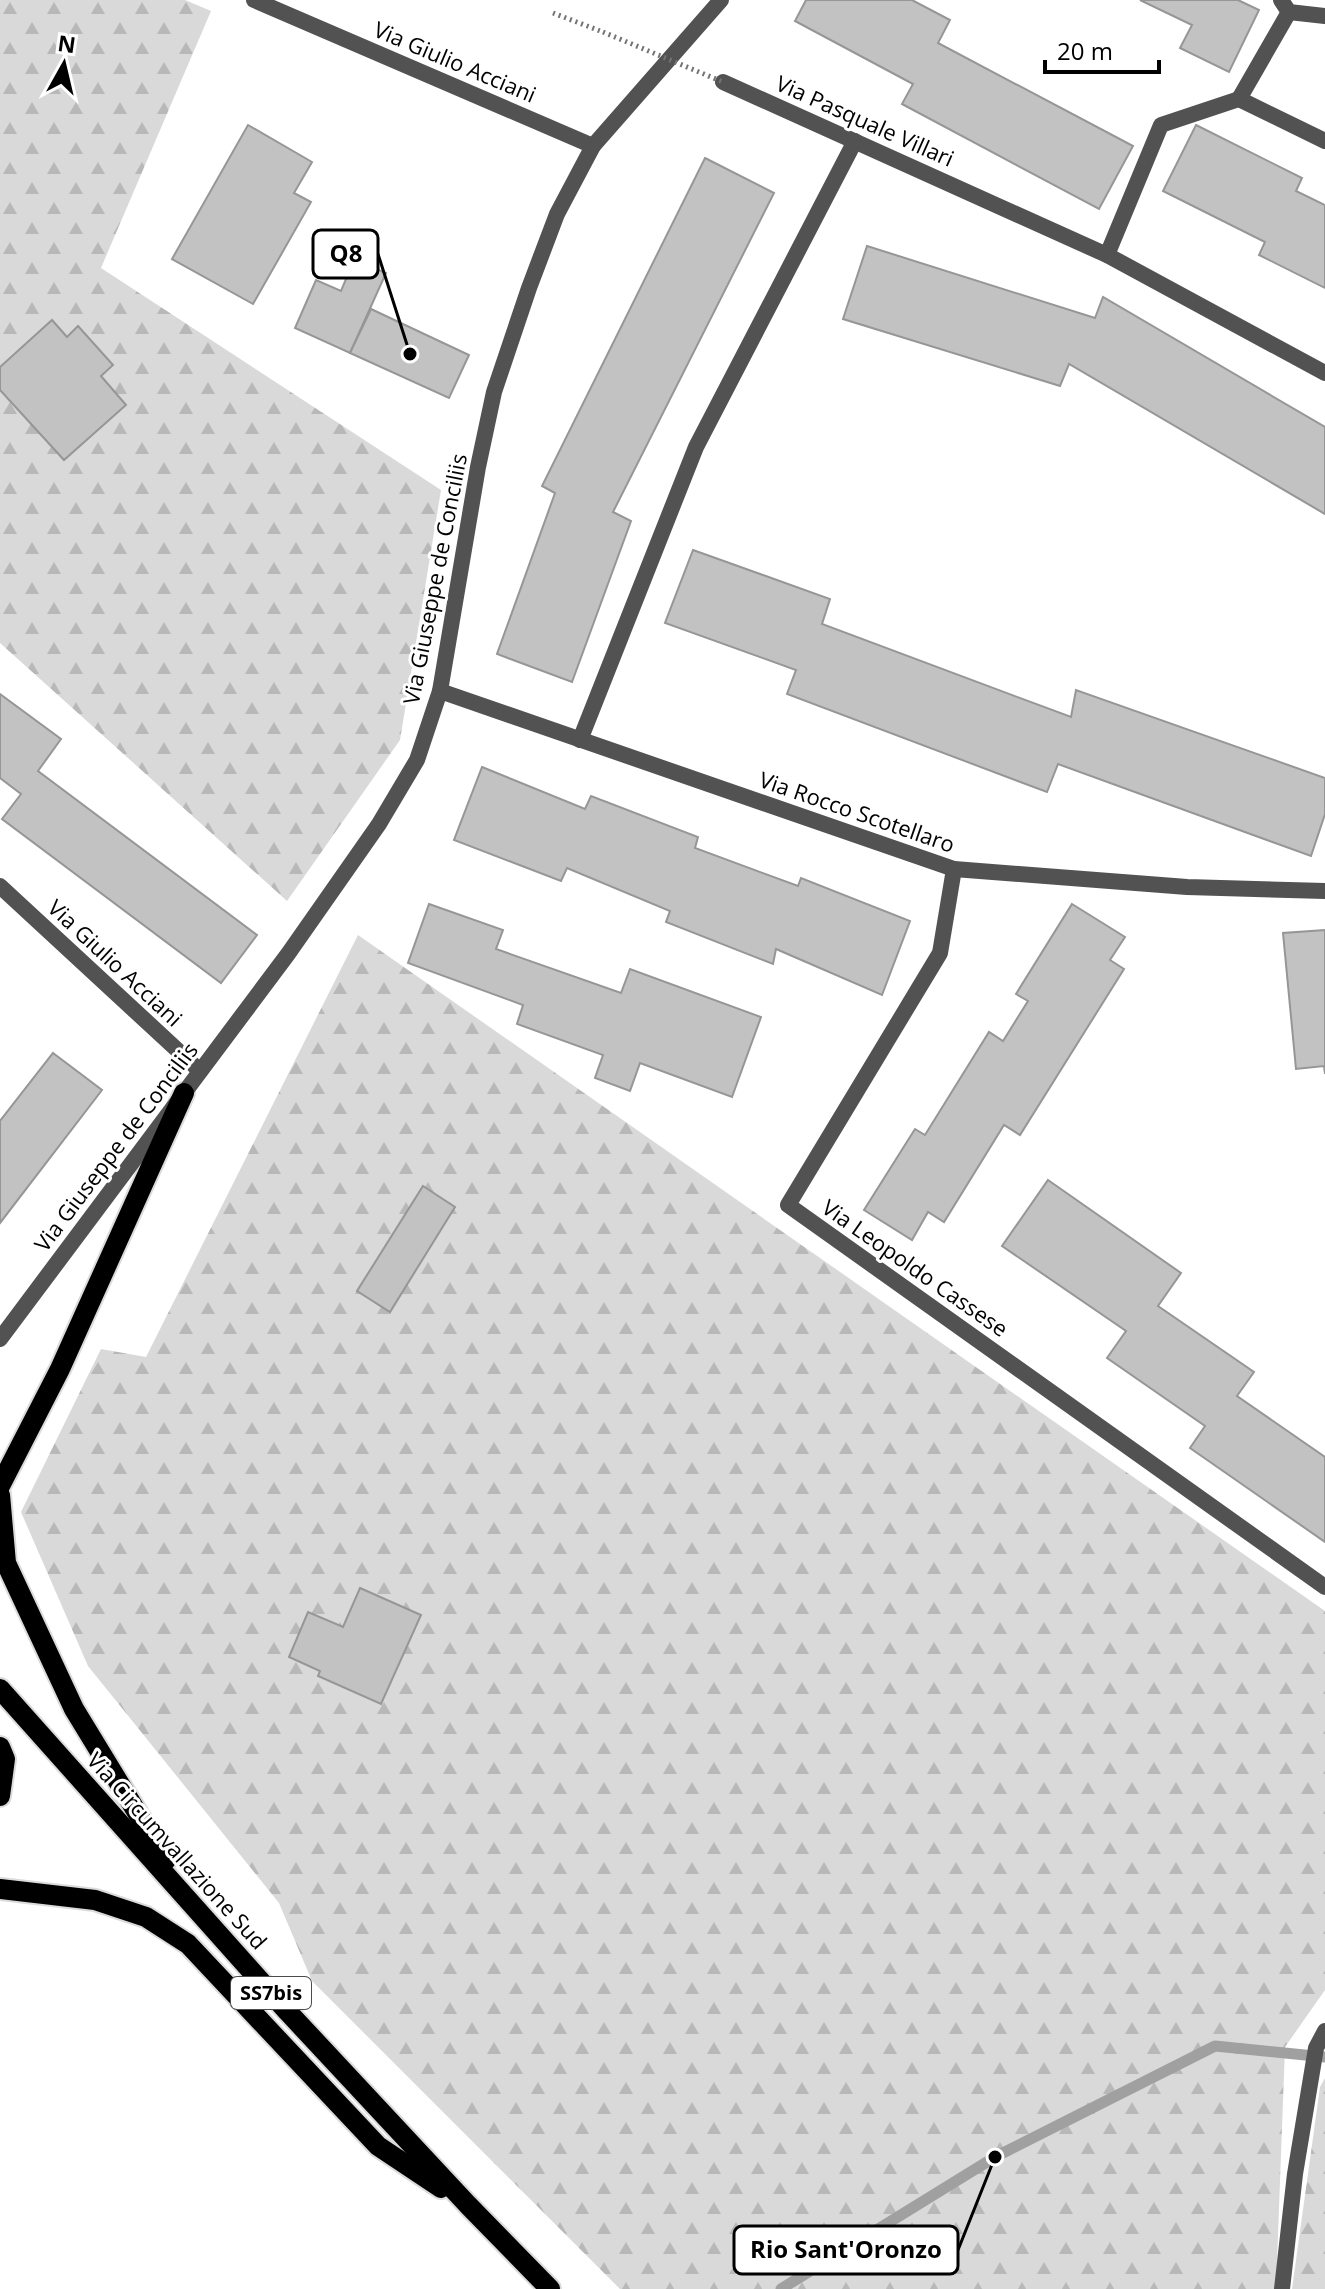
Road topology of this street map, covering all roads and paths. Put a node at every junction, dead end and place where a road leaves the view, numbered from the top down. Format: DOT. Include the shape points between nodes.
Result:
graph roads {
  1 [pos="254,0"];
  2 [pos="721,0"];
  3 [pos="1285,6"];
  4 [pos="553,13"];
  5 [pos="1325,16"];
  6 [pos="723,82"];
  7 [pos="1239,99"];
  8 [pos="855,141"];
  9 [pos="1325,141"];
  10 [pos="593,146"];
  11 [pos="1107,255"];
  12 [pos="1325,373"];
  13 [pos="440,691"];
  14 [pos="580,740"];
  15 [pos="954,869"];
  16 [pos="0,886"];
  17 [pos="1325,891"];
  18 [pos="200,1071"];
  19 [pos="184,1093"];
  20 [pos="0,1339"];
  21 [pos="0,1486"];
  22 [pos="0,1495"];
  23 [pos="1325,1587"];
  24 [pos="0,1689"];
  25 [pos="0,1747"];
  26 [pos="0,1796"];
  27 [pos="0,1889"];
  28 [pos="194,1905"];
  29 [pos="1325,2031"];
  30 [pos="468,2205"];
  31 [pos="550,2289"];
  32 [pos="1282,2289"];
  1 -- 10 [label="street, Via Giulio Acciani"];
  2 -- 10 [label="street, Via Giuseppe de Conciliis"];
  3 -- 5 [label="street"];
  3 -- 7 [label="street"];
  4 -- 6 [label="path, bridge"];
  6 -- 8 [label="street, Via Pasquale Villari"];
  7 -- 9 [label="street"];
  7 -- 11 [label="street" via="1161,125"];
  8 -- 11 [label="street, Via Pasquale Villari"];
  8 -- 14 [label="street" via="696,447"];
  10 -- 13 [label="street, Via Giuseppe de Conciliis" via="557,214 494,392"];
  11 -- 12 [label="street, Via Pasquale Villari"];
  13 -- 14 [label="street, Via Rocco Scotellaro"];
  13 -- 18 [label="street, Via Giuseppe de Conciliis" via="417,760 379,824"];
  14 -- 15 [label="street, Via Rocco Scotellaro"];
  15 -- 17 [label="street, Via Rocco Scotellaro" via="1187,887"];
  15 -- 23 [label="street, Via Leopoldo Cassese" via="940,953 788,1205"];
  16 -- 18 [label="street, Via Giulio Acciani"];
  18 -- 19 [label="street, Via Giuseppe de Conciliis"];
  19 -- 20 [label="street, Via Giuseppe de Conciliis"];
  19 -- 21 [label="main road" via="60,1369"];
  22 -- 28 [label="main road" via="6,1563 74,1709"];
  24 -- 28 [label="main road, Via Circumvallazione Sud / SS7bis"];
  25 -- 26 [label="main road" via="5,1759"];
  27 -- 30 [label="main road" via="95,1900 146,1917 188,1944 378,2146"];
  28 -- 30 [label="main road, Via Circumvallazione Sud / SS7bis"];
  29 -- 32 [label="street" via="1316,2048"];
  30 -- 31 [label="main road, Via Circumvallazione Sud / SS7bis"];
}
